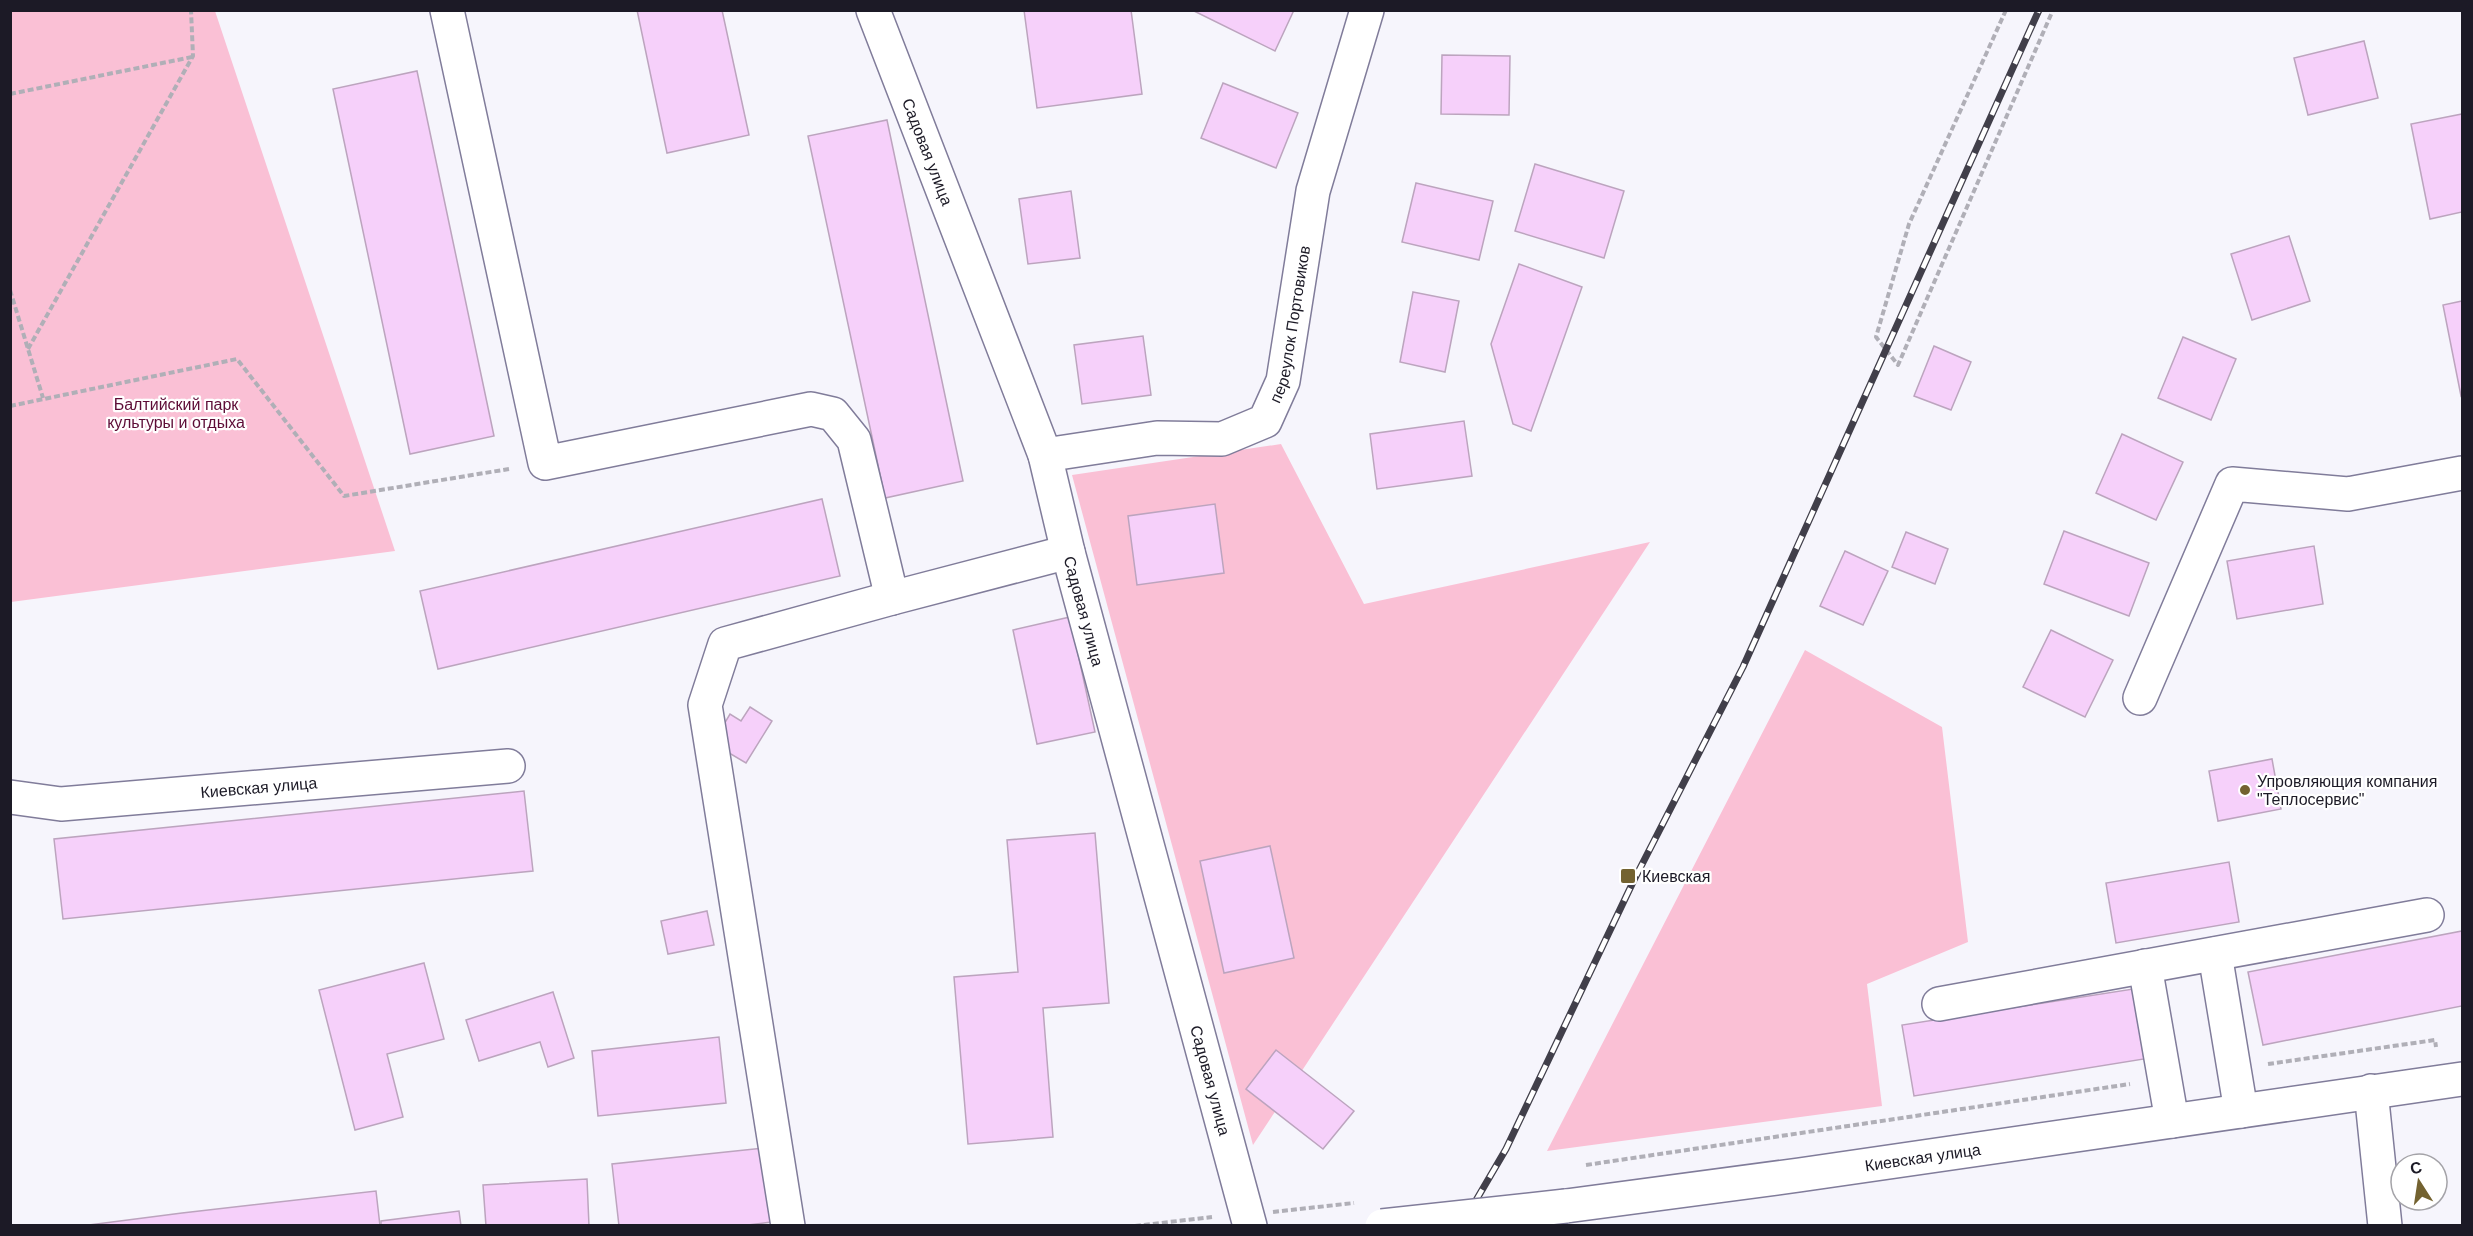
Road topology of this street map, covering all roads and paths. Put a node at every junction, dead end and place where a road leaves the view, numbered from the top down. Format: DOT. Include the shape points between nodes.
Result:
graph roads {
  1 [pos="191,10"];
  2 [pos="447,10"];
  3 [pos="873,10"];
  4 [pos="1367,10"];
  5 [pos="2006,10"];
  6 [pos="2053,10"];
  7 [pos="193,57"];
  8 [pos="10,94"];
  9 [pos="10,290"];
  10 [pos="28,349"];
  11 [pos="43,398"];
  12 [pos="10,406"];
  13 [pos="1045,455"];
  14 [pos="545,463"];
  15 [pos="2463,473"];
  16 [pos="1068,552"];
  17 [pos="892,597"];
  18 [pos="2140,698"];
  19 [pos="508,766"];
  20 [pos="10,798"];
  21 [pos="2427,915"];
  22 [pos="2215,954"];
  23 [pos="2145,966"];
  24 [pos="1939,1004"];
  25 [pos="2234,1069"];
  26 [pos="2165,1079"];
  27 [pos="2452,1080"];
  28 [pos="2371,1092"];
  29 [pos="2241,1111"];
  30 [pos="2172,1121"];
  31 [pos="1581,1168"];
  32 [pos="1562,1216"];
  33 [pos="1256,1217"];
  34 [pos="788,1226"];
  35 [pos="1135,1226"];
  36 [pos="1382,1226"];
  37 [pos="2385,1226"];
  1 -- 7 [label="path"];
  2 -- 14 [label="street"];
  3 -- 13 [label="street, Садовая улица"];
  4 -- 13 [label="street, переулок Портовиков" via="1313,191 1283,381 1265,421 1222,439 1157,438"];
  5 -- 6 [label="path" via="1909,224 1876,337 1898,365"];
  7 -- 8 [label="path"];
  7 -- 10 [label="path"];
  9 -- 10 [label="path"];
  10 -- 11 [label="path"];
  11 -- 12 [label="path"];
  11 -- 14 [label="path" via="237,359 344,496"];
  13 -- 16 [label="street, Садовая улица"];
  14 -- 17 [label="street" via="811,409 833,414 854,440"];
  15 -- 18 [label="street" via="2348,494 2232,484"];
  16 -- 17 [label="street"];
  16 -- 33 [label="street, Садовая улица"];
  17 -- 34 [label="street" via="725,644 705,705"];
  19 -- 20 [label="street, Киевская улица" via="61,804"];
  21 -- 22 [label="street"];
  22 -- 23 [label="street"];
  22 -- 25 [label="street"];
  23 -- 24 [label="street"];
  23 -- 26 [label="street"];
  25 -- 27 [label="path" via="2435,1040"];
  25 -- 29 [label="street"];
  26 -- 30 [label="street"];
  26 -- 31 [label="path" via="1590,1163"];
  27 -- 28 [label="street, Киевская улица"];
  28 -- 29 [label="street, Киевская улица"];
  28 -- 37 [label="street"];
  29 -- 30 [label="street, Киевская улица"];
  30 -- 32 [label="street, Киевская улица"];
  32 -- 36 [label="street, Киевская улица, bridge"];
  33 -- 35 [label="path"];
}
